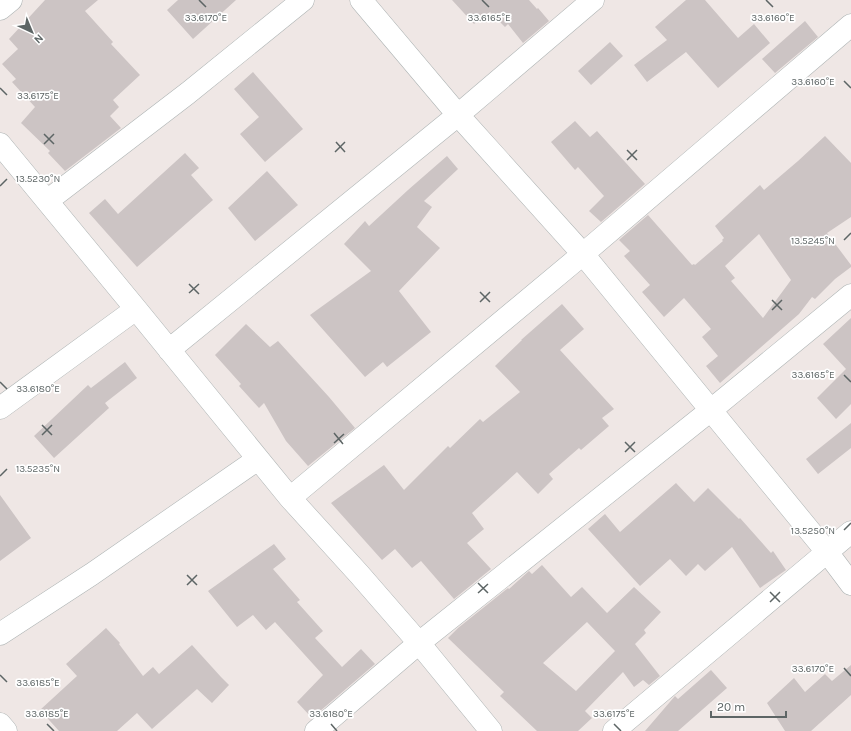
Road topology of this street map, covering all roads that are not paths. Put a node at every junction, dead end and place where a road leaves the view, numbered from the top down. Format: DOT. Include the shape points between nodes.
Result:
graph roads {
  1 [pos="11,0"];
  2 [pos="303,0"];
  3 [pos="361,0"];
  4 [pos="593,0"];
  5 [pos="0,9"];
  6 [pos="851,24"];
  7 [pos="458,115"];
  8 [pos="0,144"];
  9 [pos="47,201"];
  10 [pos="583,254"];
  11 [pos="851,295"];
  12 [pos="136,309"];
  13 [pos="169,350"];
  14 [pos="0,408"];
  15 [pos="711,410"];
  16 [pos="258,459"];
  17 [pos="290,498"];
  18 [pos="851,532"];
  19 [pos="827,552"];
  20 [pos="851,584"];
  21 [pos="0,634"];
  22 [pos="419,643"];
  23 [pos="0,724"];
  24 [pos="6,731"];
  25 [pos="316,731"];
  26 [pos="491,731"];
  27 [pos="614,731"];
  1 -- 5 [label="street"];
  2 -- 9 [label="street" via="188,93"];
  3 -- 7 [label="street"];
  4 -- 7 [label="street"];
  6 -- 10 [label="street"];
  7 -- 10 [label="street"];
  7 -- 13 [label="street"];
  8 -- 9 [label="street"];
  9 -- 12 [label="street"];
  10 -- 15 [label="street"];
  10 -- 17 [label="street"];
  11 -- 15 [label="street"];
  12 -- 13 [label="street"];
  12 -- 14 [label="street"];
  13 -- 16 [label="street"];
  15 -- 19 [label="street"];
  15 -- 22 [label="street"];
  16 -- 17 [label="street"];
  16 -- 21 [label="street"];
  17 -- 22 [label="street"];
  18 -- 19 [label="street"];
  19 -- 20 [label="street"];
  19 -- 27 [label="street"];
  22 -- 25 [label="street"];
  22 -- 26 [label="street"];
  23 -- 24 [label="street"];
}
